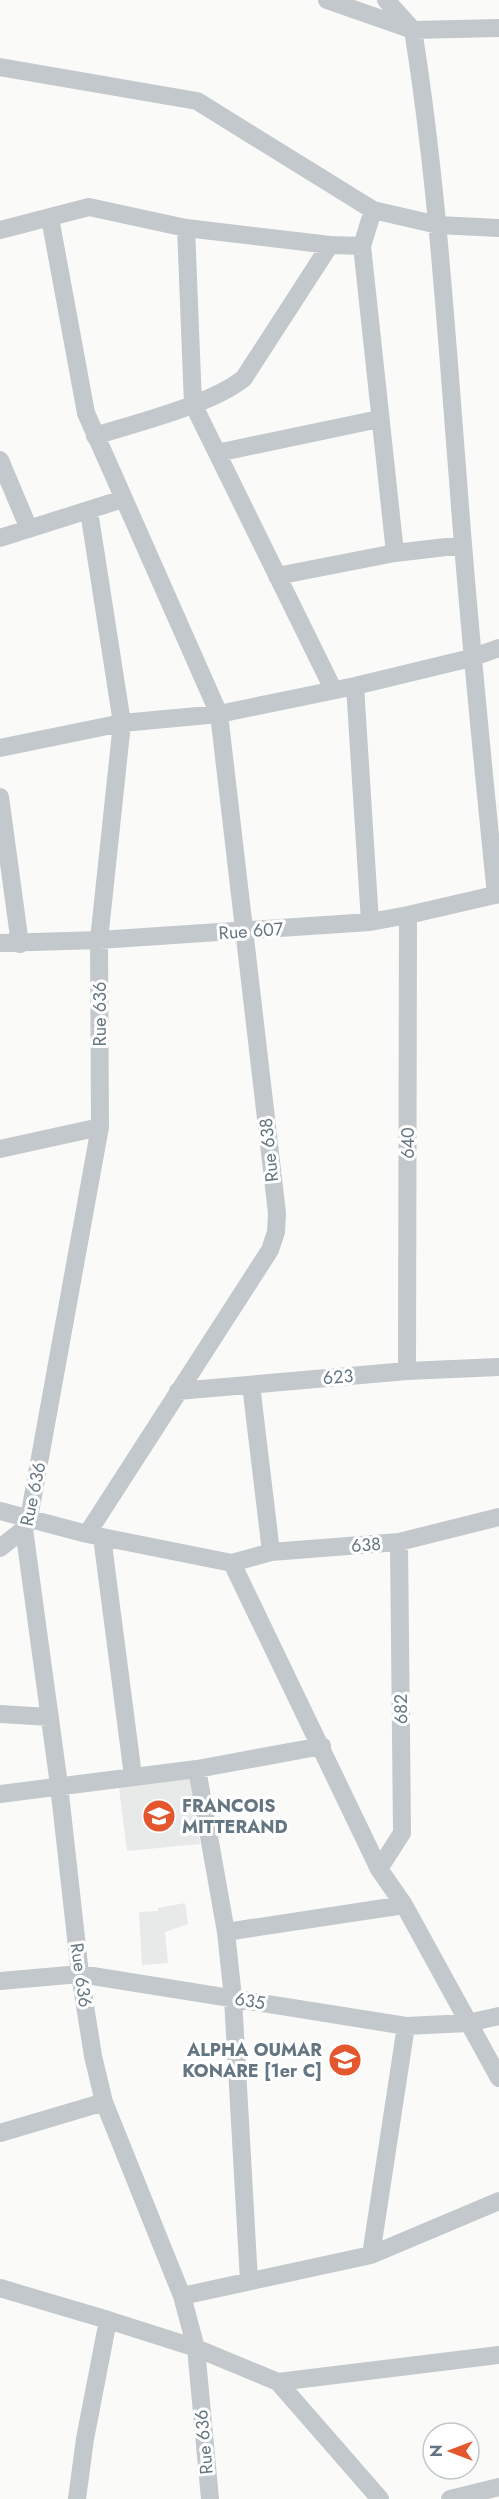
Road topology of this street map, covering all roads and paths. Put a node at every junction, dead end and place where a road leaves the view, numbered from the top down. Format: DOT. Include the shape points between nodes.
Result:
graph roads {
  1 [pos="327,0"];
  2 [pos="386,0"];
  3 [pos="499,28"];
  4 [pos="413,30"];
  5 [pos="0,67"];
  6 [pos="373,210"];
  7 [pos="50,218"];
  8 [pos="438,225"];
  9 [pos="186,228"];
  10 [pos="499,228"];
  11 [pos="0,230"];
  12 [pos="330,245"];
  13 [pos="362,246"];
  14 [pos="193,404"];
  15 [pos="379,419"];
  16 [pos="95,436"];
  17 [pos="217,453"];
  18 [pos="0,460"];
  19 [pos="123,499"];
  20 [pos="89,511"];
  21 [pos="28,529"];
  22 [pos="0,538"];
  23 [pos="463,545"];
  24 [pos="395,553"];
  25 [pos="278,576"];
  26 [pos="499,648"];
  27 [pos="471,658"];
  28 [pos="355,686"];
  29 [pos="333,689"];
  30 [pos="219,714"];
  31 [pos="123,723"];
  32 [pos="0,748"];
  33 [pos="0,797"];
  34 [pos="497,894"];
  35 [pos="408,915"];
  36 [pos="370,922"];
  37 [pos="245,931"];
  38 [pos="99,940"];
  39 [pos="0,944"];
  40 [pos="20,944"];
  41 [pos="100,1127"];
  42 [pos="0,1149"];
  43 [pos="499,1367"];
  44 [pos="407,1371"];
  45 [pos="251,1385"];
  46 [pos="178,1391"];
  47 [pos="0,1511"];
  48 [pos="499,1517"];
  49 [pos="27,1524"];
  50 [pos="95,1535"];
  51 [pos="399,1542"];
  52 [pos="0,1548"];
  53 [pos="271,1552"];
  54 [pos="232,1563"];
  55 [pos="0,1714"];
  56 [pos="50,1717"];
  57 [pos="322,1746"];
  58 [pos="197,1769"];
  59 [pos="133,1776"];
  60 [pos="59,1785"];
  61 [pos="0,1794"];
  62 [pos="379,1869"];
  63 [pos="404,1905"];
  64 [pos="226,1932"];
  65 [pos="80,1974"];
  66 [pos="0,1981"];
  67 [pos="233,1998"];
  68 [pos="499,2016"];
  69 [pos="468,2023"];
  70 [pos="406,2026"];
  71 [pos="499,2078"];
  72 [pos="104,2102"];
  73 [pos="0,2133"];
  74 [pos="499,2202"];
  75 [pos="371,2255"];
  76 [pos="249,2281"];
  77 [pos="0,2288"];
  78 [pos="182,2296"];
  79 [pos="108,2320"];
  80 [pos="196,2348"];
  81 [pos="499,2355"];
  82 [pos="278,2382"];
  83 [pos="499,2487"];
  84 [pos="77,2499"];
  85 [pos="210,2499"];
  86 [pos="380,2499"];
  87 [pos="450,2499"];
  1 -- 4 [label="street"];
  2 -- 4 [label="street"];
  3 -- 4 [label="street"];
  4 -- 8 [label="street"];
  5 -- 6 [label="street" via="197,101"];
  6 -- 8 [label="street"];
  6 -- 13 [label="street"];
  7 -- 9 [label="street" via="97,208"];
  7 -- 11 [label="street"];
  7 -- 16 [label="street, Rue 638" via="86,413"];
  8 -- 10 [label="street"];
  8 -- 23 [label="street"];
  9 -- 12 [label="street"];
  9 -- 14 [label="street"];
  12 -- 13 [label="street"];
  12 -- 14 [label="street" via="244,378"];
  13 -- 15 [label="street"];
  14 -- 16 [label="street"];
  14 -- 17 [label="street"];
  15 -- 17 [label="street"];
  15 -- 24 [label="street"];
  16 -- 19 [label="street, Rue 638"];
  17 -- 25 [label="street"];
  18 -- 21 [label="street"];
  19 -- 20 [label="street"];
  19 -- 30 [label="street, Rue 638"];
  20 -- 21 [label="street"];
  20 -- 31 [label="street, Rue 636"];
  21 -- 22 [label="street"];
  23 -- 24 [label="street"];
  23 -- 27 [label="street"];
  24 -- 25 [label="street"];
  25 -- 29 [label="street"];
  26 -- 27 [label="street"];
  27 -- 28 [label="street"];
  27 -- 34 [label="street"];
  28 -- 29 [label="street"];
  28 -- 36 [label="street"];
  29 -- 30 [label="street"];
  30 -- 31 [label="street"];
  30 -- 37 [label="street, Rue 638"];
  31 -- 32 [label="street"];
  31 -- 38 [label="street, Rue 636"];
  33 -- 40 [label="street"];
  34 -- 35 [label="street, Rue 607"];
  35 -- 36 [label="street, Rue 607"];
  35 -- 44 [label="street, 640"];
  36 -- 37 [label="street, Rue 607"];
  37 -- 38 [label="street, Rue 607"];
  37 -- 46 [label="street, Rue 638" via="276,1232 270,1250"];
  38 -- 40 [label="street, Rue 607"];
  38 -- 41 [label="street, Rue 636"];
  39 -- 40 [label="street, Rue 607"];
  41 -- 42 [label="street"];
  41 -- 49 [label="street, Rue 636"];
  43 -- 44 [label="street, 623"];
  44 -- 45 [label="street, 623"];
  45 -- 46 [label="street, 623"];
  45 -- 53 [label="street"];
  46 -- 50 [label="street, Rue 638"];
  47 -- 49 [label="street"];
  48 -- 51 [label="street, 638"];
  49 -- 50 [label="street"];
  49 -- 52 [label="street"];
  49 -- 56 [label="street, Rue 636"];
  50 -- 54 [label="street"];
  50 -- 59 [label="street"];
  51 -- 53 [label="street, 638"];
  51 -- 62 [label="street, 682" via="402,1833"];
  53 -- 54 [label="street, 638"];
  54 -- 57 [label="street"];
  55 -- 56 [label="street"];
  56 -- 60 [label="street, Rue 636"];
  57 -- 58 [label="street"];
  57 -- 62 [label="street"];
  58 -- 59 [label="street"];
  58 -- 64 [label="street"];
  59 -- 60 [label="street"];
  60 -- 61 [label="street"];
  60 -- 65 [label="street, Rue 636"];
  62 -- 63 [label="street"];
  63 -- 64 [label="street"];
  63 -- 69 [label="street"];
  64 -- 67 [label="street"];
  65 -- 66 [label="street, 635"];
  65 -- 67 [label="street, 635"];
  65 -- 72 [label="street, Rue 636"];
  67 -- 70 [label="street, 635"];
  67 -- 76 [label="street"];
  68 -- 69 [label="street, 635"];
  69 -- 70 [label="street, 635"];
  69 -- 71 [label="street"];
  70 -- 75 [label="street"];
  72 -- 73 [label="street"];
  72 -- 78 [label="street, Rue 636"];
  74 -- 75 [label="street"];
  75 -- 76 [label="street"];
  76 -- 78 [label="street"];
  77 -- 79 [label="street"];
  78 -- 80 [label="street, Rue 636"];
  79 -- 80 [label="street"];
  79 -- 84 [label="street"];
  80 -- 82 [label="street"];
  80 -- 85 [label="street, Rue 636"];
  81 -- 82 [label="street"];
  82 -- 86 [label="street"];
  83 -- 87 [label="street"];
}
